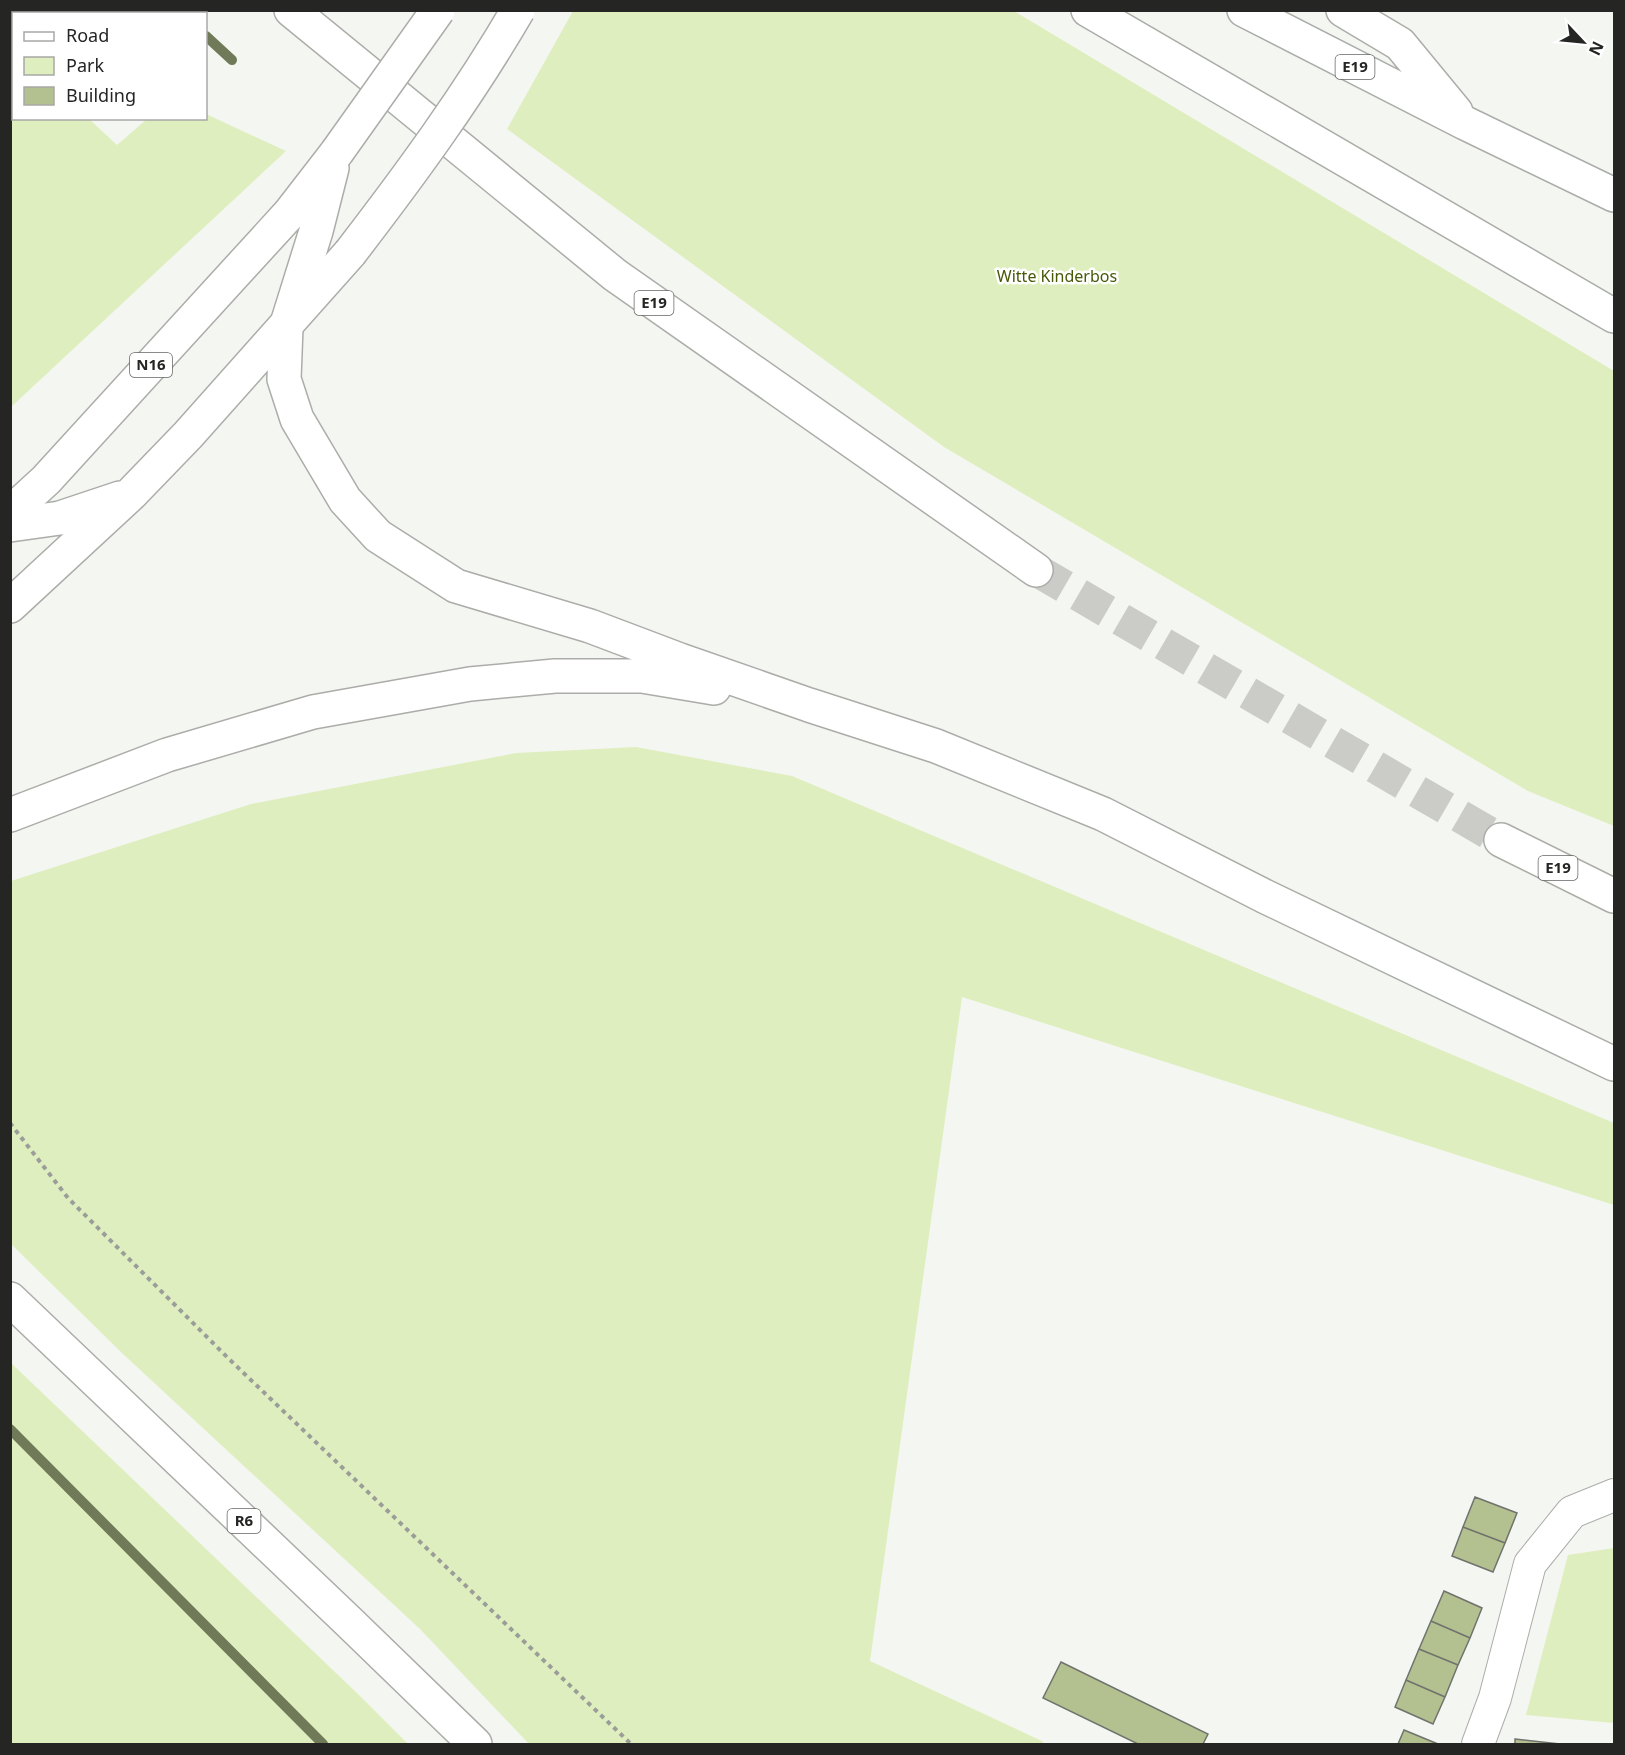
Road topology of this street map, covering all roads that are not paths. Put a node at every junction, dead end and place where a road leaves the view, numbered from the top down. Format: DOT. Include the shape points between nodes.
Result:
graph roads {
  1 [pos="291,10"];
  2 [pos="438,10"];
  3 [pos="518,10"];
  4 [pos="1088,10"];
  5 [pos="1244,10"];
  6 [pos="1343,10"];
  7 [pos="1465,123"];
  8 [pos="1614,195"];
  9 [pos="303,222"];
  10 [pos="1614,316"];
  11 [pos="286,327"];
  12 [pos="131,494"];
  13 [pos="10,513"];
  14 [pos="10,525"];
  15 [pos="1036,570"];
  16 [pos="10,606"];
  17 [pos="809,705"];
  18 [pos="10,814"];
  19 [pos="1501,840"];
  20 [pos="1614,896"];
  21 [pos="1614,1064"];
  22 [pos="10,1299"];
  23 [pos="1614,1495"];
  24 [pos="475,1744"];
  25 [pos="1478,1744"];
  1 -- 15 [label="main road, E19" via="615,275"];
  2 -- 9 [label="main road, bridge" via="337,152"];
  3 -- 11 [label="main road, bridge" via="487,64 419,163 350,253"];
  4 -- 10 [label="main road"];
  5 -- 7 [label="main road, E19"];
  6 -- 7 [label="main road" via="1400,44"];
  7 -- 8 [label="main road, E19"];
  9 -- 11 [label="main road"];
  9 -- 13 [label="main road, N16"];
  11 -- 12 [label="main road"];
  11 -- 17 [label="main road" via="284,379 297,419 345,500 378,536 456,586 590,626"];
  12 -- 14 [label="main road" via="60,518"];
  12 -- 16 [label="main road"];
  17 -- 18 [label="main road" via="642,676 555,676 470,684 313,712 167,756"];
  17 -- 21 [label="main road" via="936,746 1103,814"];
  19 -- 20 [label="main road, E19"];
  22 -- 24 [label="main road, R6"];
  23 -- 25 [label="street" via="1572,1512 1530,1564 1495,1698"];
}
